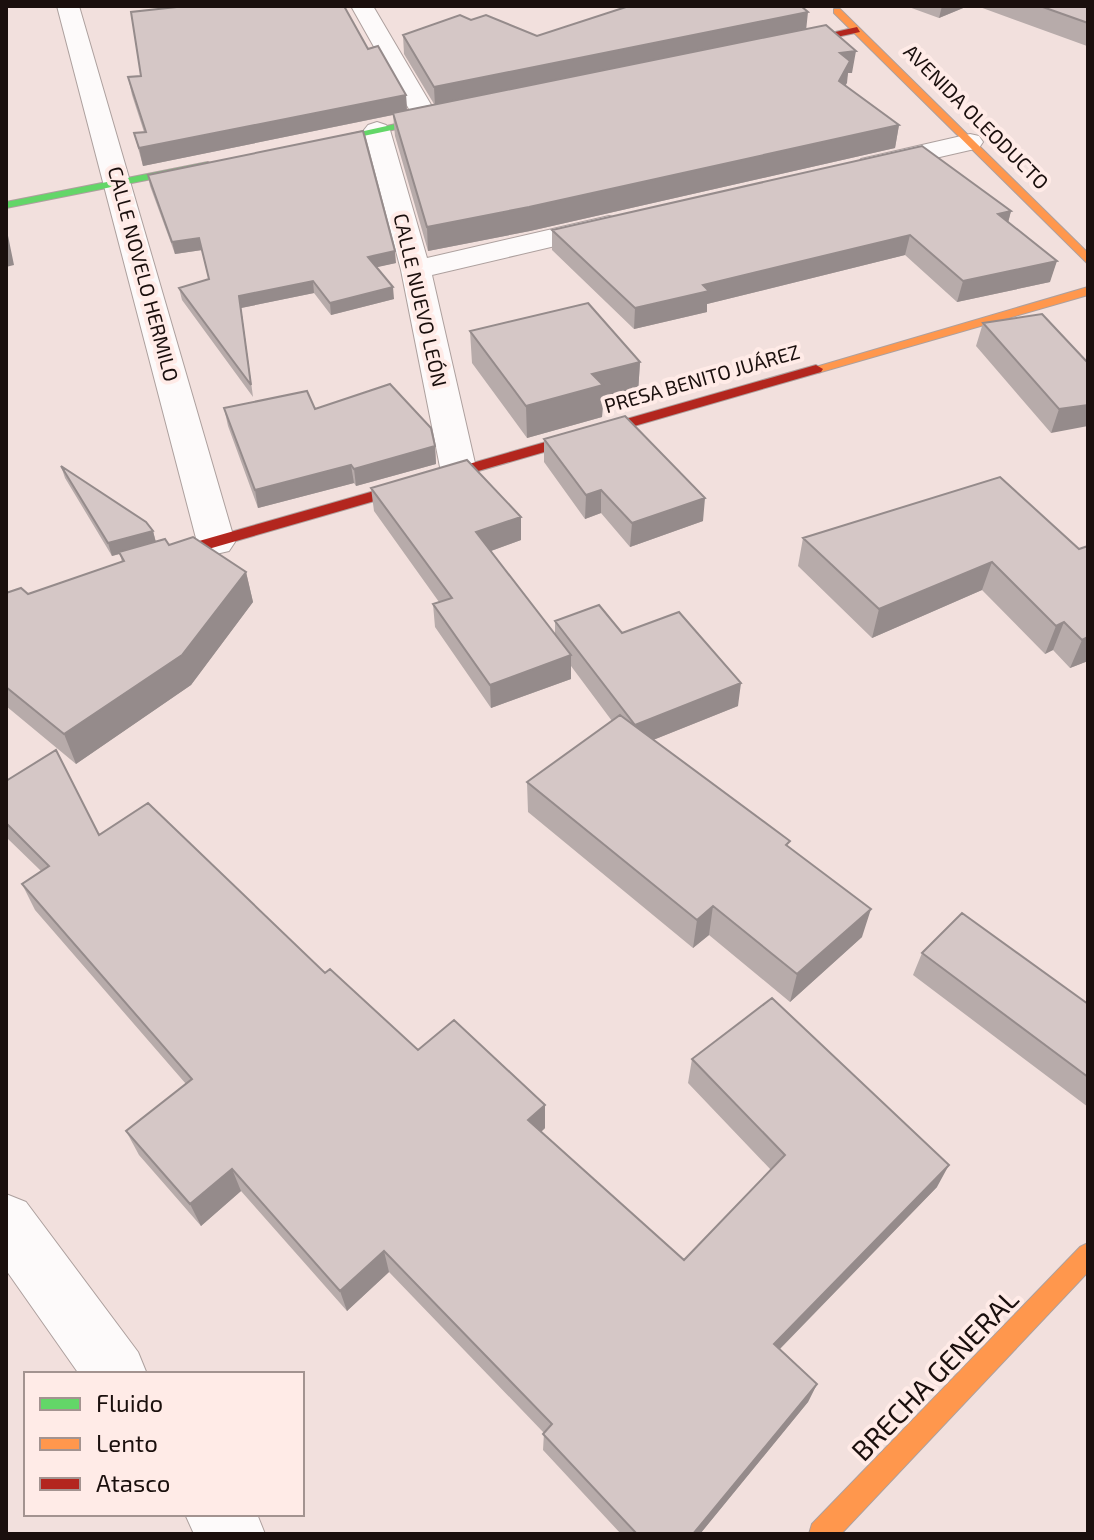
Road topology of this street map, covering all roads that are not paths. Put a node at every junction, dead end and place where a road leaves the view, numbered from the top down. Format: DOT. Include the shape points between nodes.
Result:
graph roads {
  1 [pos="68,6"];
  2 [pos="362,6"];
  3 [pos="833,6"];
  4 [pos="857,30"];
  5 [pos="765,49"];
  6 [pos="473,110"];
  7 [pos="427,120"];
  8 [pos="377,130"];
  9 [pos="970,142"];
  10 [pos="286,149"];
  11 [pos="225,162"];
  12 [pos="847,170"];
  13 [pos="118,184"];
  14 [pos="6,205"];
  15 [pos="631,220"];
  16 [pos="1088,260"];
  17 [pos="416,270"];
  18 [pos="1088,291"];
  19 [pos="459,472"];
  20 [pos="216,542"];
  21 [pos="126,568"];
  22 [pos="6,1222"];
  23 [pos="1088,1255"];
  24 [pos="115,1372"];
  25 [pos="219,1516"];
  26 [pos="232,1534"];
  27 [pos="822,1534"];
  1 -- 13 [label="street, CALLE NOVELO HERMILO"];
  2 -- 7 [label="street"];
  3 -- 4 [label="street, AVENIDA OLEODUCTO"];
  4 -- 5 [label="street"];
  4 -- 9 [label="street, AVENIDA OLEODUCTO"];
  6 -- 7 [label="street"];
  7 -- 8 [label="street"];
  8 -- 10 [label="street"];
  8 -- 17 [label="street, CALLE NUEVO LEÓN"];
  9 -- 12 [label="street"];
  9 -- 16 [label="street, AVENIDA OLEODUCTO"];
  11 -- 13 [label="street"];
  13 -- 14 [label="street"];
  13 -- 20 [label="street, CALLE NOVELO HERMILO"];
  15 -- 17 [label="street"];
  17 -- 19 [label="street, CALLE NUEVO LEÓN"];
  18 -- 19 [label="street, PRESA BENITO JUÁREZ"];
  19 -- 20 [label="street, PRESA BENITO JUÁREZ"];
  20 -- 21 [label="street, PRESA BENITO JUÁREZ"];
  22 -- 24 [label="street"];
  23 -- 27 [label="street, BRECHA GENERAL"];
  25 -- 26 [label="street"];
}
